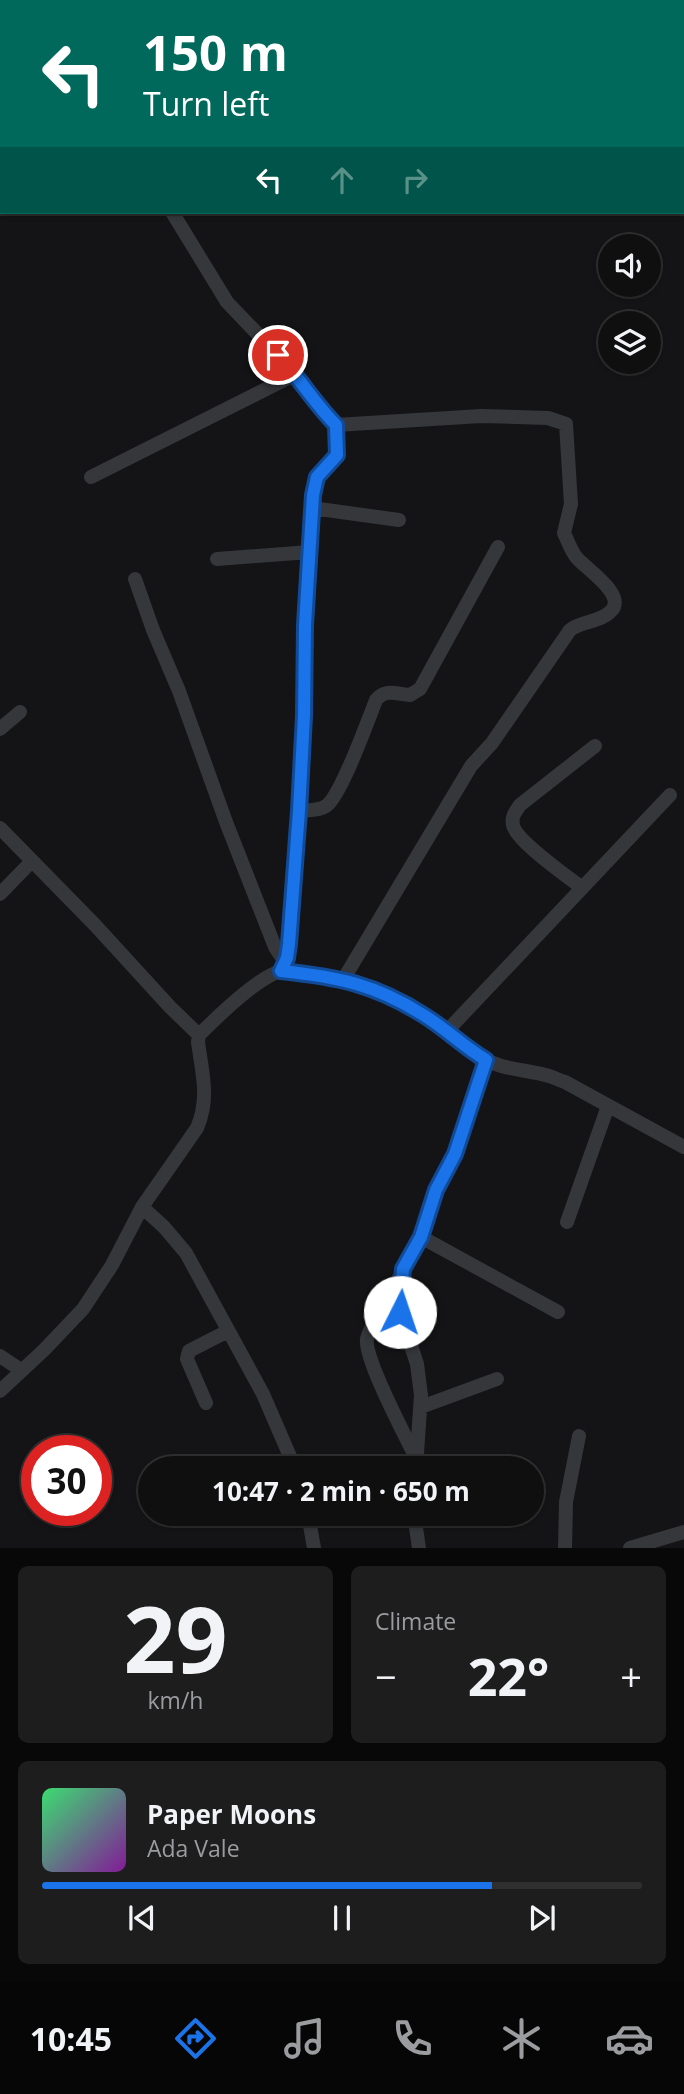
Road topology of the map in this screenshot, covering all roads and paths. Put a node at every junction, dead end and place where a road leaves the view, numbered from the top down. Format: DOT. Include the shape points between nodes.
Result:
graph roads {
  1 [pos="173,214"];
  2 [pos="296,374"];
  3 [pos="336,425"];
  4 [pos="91,477"];
  5 [pos="312,508"];
  6 [pos="398,520"];
  7 [pos="498,547"];
  8 [pos="309,552"];
  9 [pos="217,559"];
  10 [pos="135,579"];
  11 [pos="20,712"];
  12 [pos="0,729"];
  13 [pos="595,746"];
  14 [pos="670,795"];
  15 [pos="299,811"];
  16 [pos="0,828"];
  17 [pos="32,862"];
  18 [pos="582,888"];
  19 [pos="0,894"];
  20 [pos="284,964"];
  21 [pos="343,980"];
  22 [pos="447,1031"];
  23 [pos="200,1035"];
  24 [pos="486,1060"];
  25 [pos="608,1106"];
  26 [pos="684,1147"];
  27 [pos="142,1207"];
  28 [pos="567,1222"];
  29 [pos="421,1237"];
  30 [pos="403,1269"];
  31 [pos="558,1312"];
  32 [pos="228,1331"];
  33 [pos="0,1356"];
  34 [pos="21,1370"];
  35 [pos="497,1379"];
  36 [pos="0,1391"];
  37 [pos="206,1403"];
  38 [pos="421,1407"];
  39 [pos="579,1436"];
  40 [pos="290,1456"];
  41 [pos="412,1456"];
  42 [pos="417,1456"];
  43 [pos="310,1526"];
  44 [pos="416,1526"];
  45 [pos="684,1532"];
  46 [pos="314,1548"];
  47 [pos="419,1548"];
  48 [pos="565,1548"];
  49 [pos="630,1548"];
  1 -- 2 [label="street" via="227,302"];
  2 -- 3 [label="street"];
  2 -- 4 [label="street"];
  3 -- 5 [label="street" via="337,455 317,477"];
  3 -- 21 [label="street" via="481,416 548,418 566,424 571,504 564,533 577,558 609,589 616,604 608,615 570,630 471,766"];
  5 -- 6 [label="street"];
  5 -- 8 [label="street"];
  7 -- 15 [label="street" via="420,689 410,695 391,692 376,700 330,801 322,808"];
  8 -- 9 [label="street"];
  8 -- 15 [label="street"];
  10 -- 20 [label="street"];
  11 -- 12 [label="street"];
  13 -- 18 [label="street" via="512,816 513,827 523,841"];
  14 -- 18 [label="street"];
  15 -- 20 [label="street"];
  16 -- 17 [label="street"];
  17 -- 19 [label="street"];
  17 -- 23 [label="street"];
  18 -- 22 [label="street"];
  20 -- 21 [label="street"];
  20 -- 23 [label="street"];
  21 -- 22 [label="street" via="396,999"];
  22 -- 24 [label="street"];
  23 -- 27 [label="street" via="203,1113"];
  24 -- 25 [label="street" via="555,1078"];
  24 -- 29 [label="street"];
  25 -- 26 [label="street"];
  25 -- 28 [label="street"];
  27 -- 32 [label="street" via="186,1253"];
  27 -- 34 [label="street" via="83,1309"];
  29 -- 30 [label="street"];
  29 -- 31 [label="street"];
  30 -- 38 [label="street" via="400,1312 418,1364"];
  30 -- 41 [label="street" via="367,1339 368,1352"];
  32 -- 37 [label="street" via="187,1354"];
  32 -- 40 [label="street"];
  33 -- 34 [label="street"];
  34 -- 36 [label="street"];
  35 -- 38 [label="street"];
  38 -- 42 [label="street"];
  39 -- 48 [label="street" via="566,1502"];
  43 -- 46 [label="street"];
  44 -- 47 [label="street"];
  45 -- 49 [label="street"];
}
